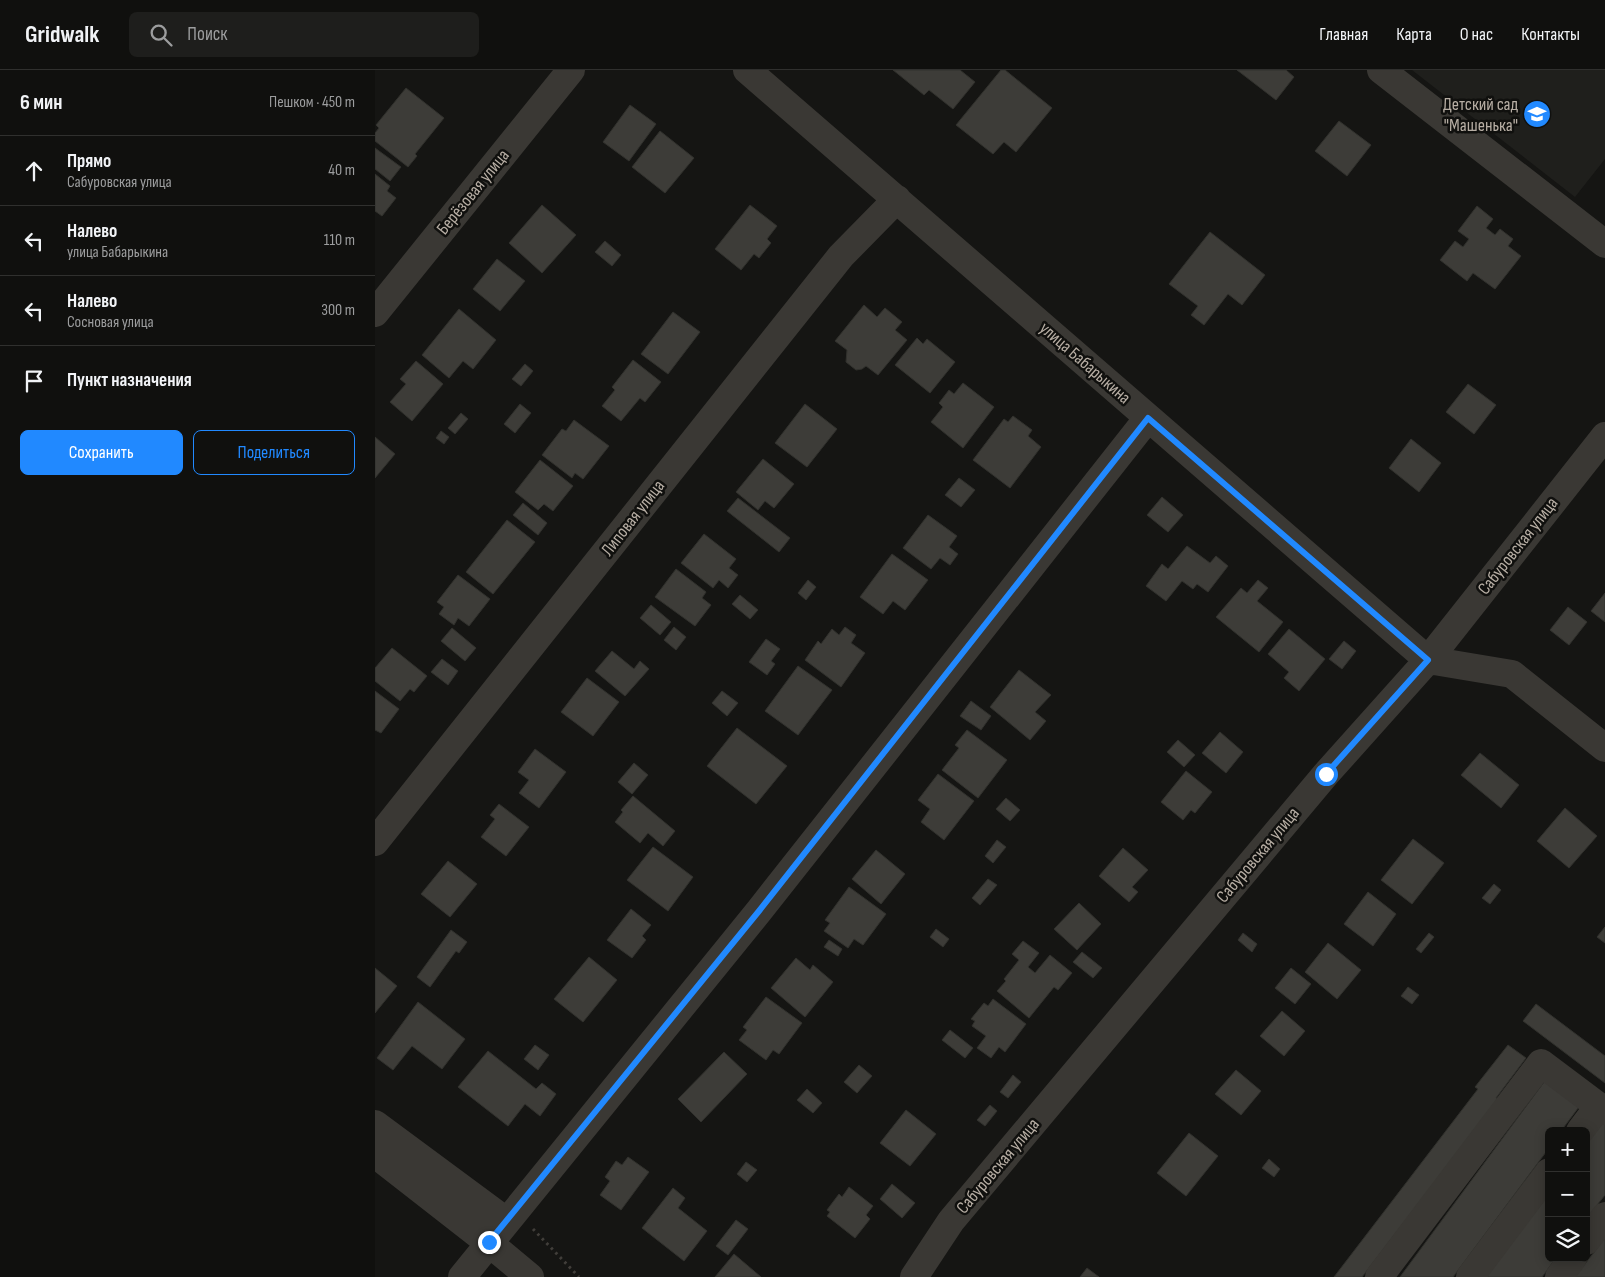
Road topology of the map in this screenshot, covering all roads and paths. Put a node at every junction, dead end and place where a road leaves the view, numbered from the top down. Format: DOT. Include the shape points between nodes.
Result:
graph roads {
  1 [pos="571,70"];
  2 [pos="747,70"];
  3 [pos="1381,70"];
  4 [pos="897,199"];
  5 [pos="1605,244"];
  6 [pos="375,313"];
  7 [pos="1148,418"];
  8 [pos="1605,436"];
  9 [pos="1428,660"];
  10 [pos="1605,748"];
  11 [pos="375,842"];
  12 [pos="1602,1109"];
  13 [pos="375,1124"];
  14 [pos="1584,1127"];
  15 [pos="375,1154"];
  16 [pos="1545,1177"];
  17 [pos="511,1216"];
  18 [pos="1605,1216"];
  19 [pos="1590,1236"];
  20 [pos="489,1242"];
  21 [pos="1570,1262"];
  22 [pos="462,1277"];
  23 [pos="529,1277"];
  24 [pos="579,1277"];
  25 [pos="913,1277"];
  26 [pos="1379,1277"];
  27 [pos="1470,1277"];
  28 [pos="1559,1277"];
  1 -- 6 [label="street, Берёзовая улица"];
  2 -- 4 [label="street, улица Бабарыкина"];
  3 -- 5 [label="street"];
  4 -- 7 [label="street, улица Бабарыкина"];
  4 -- 11 [label="street, Липовая улица" via="841,256"];
  7 -- 9 [label="street, улица Бабарыкина"];
  7 -- 17 [label="street" via="759,911"];
  8 -- 9 [label="street, Сабуровская улица"];
  9 -- 10 [label="street" via="1513,674"];
  9 -- 25 [label="street, Сабуровская улица" via="1326,774 951,1221"];
  12 -- 14 [label="street"];
  12 -- 26 [label="street" via="1541,1063"];
  13 -- 17 [label="street"];
  15 -- 20 [label="street"];
  16 -- 27 [label="street"];
  17 -- 20 [label="street"];
  17 -- 24 [label="path"];
  18 -- 19 [label="street"];
  20 -- 22 [label="street"];
  20 -- 23 [label="street"];
  21 -- 28 [label="street"];
}
